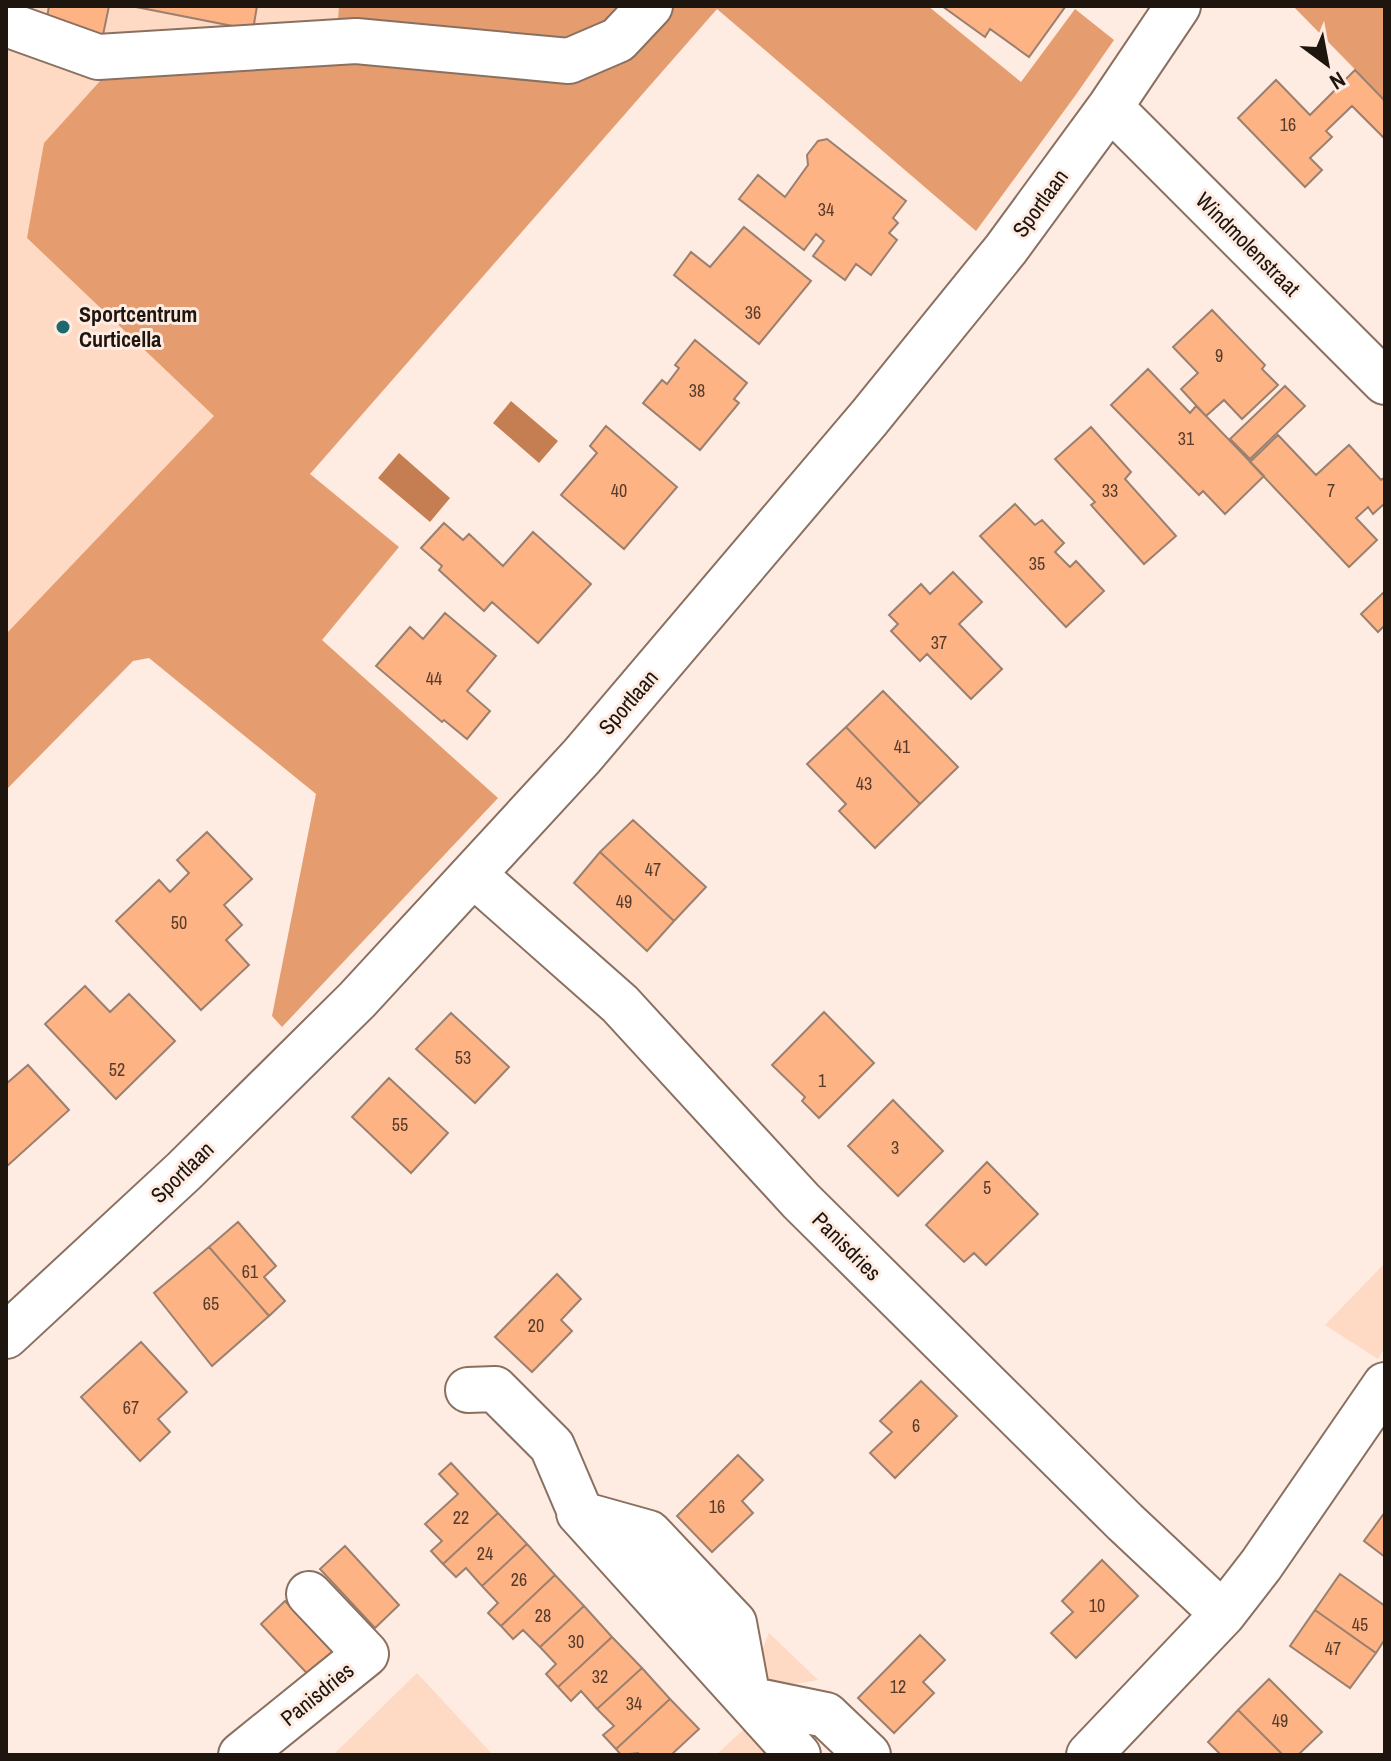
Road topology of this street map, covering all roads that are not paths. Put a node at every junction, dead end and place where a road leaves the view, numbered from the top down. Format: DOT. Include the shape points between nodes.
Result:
graph roads {
  1 [pos="650,6"];
  2 [pos="1178,6"];
  3 [pos="6,24"];
  4 [pos="1110,107"];
  5 [pos="1385,382"];
  6 [pos="474,875"];
  7 [pos="6,1336"];
  8 [pos="1385,1385"];
  9 [pos="468,1390"];
  10 [pos="309,1594"];
  11 [pos="1223,1614"];
  12 [pos="748,1699"];
  13 [pos="241,1755"];
  14 [pos="798,1755"];
  15 [pos="868,1755"];
  16 [pos="1089,1755"];
  1 -- 3 [label="street" via="618,40 569,61 356,41 98,57"];
  2 -- 4 [label="street, Sportlaan"];
  4 -- 5 [label="street, Windmolenstraat"];
  4 -- 6 [label="street, Sportlaan" via="1006,249 869,418 603,732"];
  6 -- 7 [label="street, Sportlaan" via="239,1118"];
  6 -- 11 [label="street, Panisdries" via="620,1004 801,1201"];
  8 -- 11 [label="street"];
  9 -- 12 [label="street"];
  10 -- 13 [label="street, Panisdries" via="366,1654"];
  11 -- 16 [label="street"];
  12 -- 14 [label="street"];
  12 -- 15 [label="street" via="826,1715"];
}
